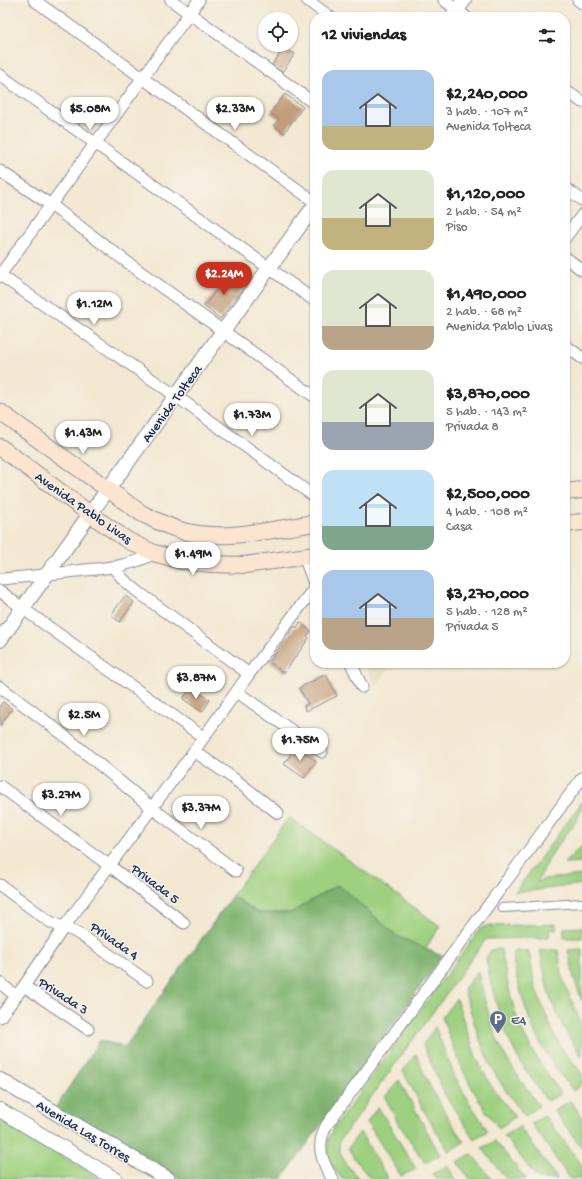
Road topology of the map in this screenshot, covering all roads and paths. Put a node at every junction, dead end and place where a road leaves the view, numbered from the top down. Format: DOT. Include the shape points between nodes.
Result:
graph roads {
  1 [pos="34,0"];
  2 [pos="171,0"];
  3 [pos="199,0"];
  4 [pos="307,0"];
  5 [pos="444,0"];
  6 [pos="578,0"];
  7 [pos="582,3"];
  8 [pos="460,11"];
  9 [pos="323,12"];
  10 [pos="189,13"];
  11 [pos="0,75"];
  12 [pos="142,79"];
  13 [pos="570,94"];
  14 [pos="310,100"];
  15 [pos="582,102"];
  16 [pos="95,144"];
  17 [pos="0,171"];
  18 [pos="570,192"];
  19 [pos="310,199"];
  20 [pos="582,200"];
  21 [pos="51,205"];
  22 [pos="310,210"];
  23 [pos="582,215"];
  24 [pos="570,231"];
  25 [pos="570,261"];
  26 [pos="269,267"];
  27 [pos="582,270"];
  28 [pos="0,275"];
  29 [pos="310,297"];
  30 [pos="223,331"];
  31 [pos="570,349"];
  32 [pos="582,358"];
  33 [pos="310,393"];
  34 [pos="176,396"];
  35 [pos="0,412"];
  36 [pos="0,447"];
  37 [pos="107,490"];
  38 [pos="582,490"];
  39 [pos="570,491"];
  40 [pos="310,492"];
  41 [pos="90,514"];
  42 [pos="582,522"];
  43 [pos="570,523"];
  44 [pos="310,524"];
  45 [pos="154,553"];
  46 [pos="310,556"];
  47 [pos="113,567"];
  48 [pos="46,575"];
  49 [pos="0,580"];
  50 [pos="0,591"];
  51 [pos="310,594"];
  52 [pos="22,608"];
  53 [pos="0,640"];
  54 [pos="352,668"];
  55 [pos="249,674"];
  56 [pos="0,687"];
  57 [pos="362,687"];
  58 [pos="237,692"];
  59 [pos="203,737"];
  60 [pos="194,751"];
  61 [pos="322,752"];
  62 [pos="582,778"];
  63 [pos="0,786"];
  64 [pos="152,808"];
  65 [pos="278,813"];
  66 [pos="110,866"];
  67 [pos="236,871"];
  68 [pos="0,885"];
  69 [pos="582,903"];
  70 [pos="502,908"];
  71 [pos="184,923"];
  72 [pos="64,927"];
  73 [pos="146,981"];
  74 [pos="0,983"];
  75 [pos="24,986"];
  76 [pos="16,996"];
  77 [pos="0,1018"];
  78 [pos="88,1029"];
  79 [pos="0,1080"];
  80 [pos="0,1110"];
  81 [pos="151,1175"];
  82 [pos="115,1179"];
  83 [pos="168,1179"];
  84 [pos="333,1179"];
  1 -- 12 [label="street"];
  2 -- 10 [label="street"];
  3 -- 10 [label="street"];
  4 -- 9 [label="street"];
  5 -- 8 [label="street"];
  6 -- 7 [label="street"];
  10 -- 12 [label="street"];
  10 -- 14 [label="street"];
  11 -- 16 [label="street"];
  12 -- 16 [label="street"];
  12 -- 19 [label="street"];
  13 -- 15 [label="street"];
  16 -- 21 [label="street"];
  16 -- 26 [label="street"];
  17 -- 21 [label="street"];
  18 -- 20 [label="street"];
  21 -- 28 [label="street"];
  21 -- 30 [label="street"];
  22 -- 26 [label="street, Avenida Tolteca"];
  23 -- 24 [label="street"];
  25 -- 27 [label="street"];
  26 -- 29 [label="street"];
  26 -- 30 [label="street, Avenida Tolteca"];
  28 -- 34 [label="street"];
  30 -- 33 [label="street"];
  30 -- 34 [label="street, Avenida Tolteca"];
  31 -- 32 [label="street"];
  34 -- 37 [label="street, Avenida Tolteca"];
  34 -- 40 [label="street"];
  35 -- 37 [label="main road, Avenida Pablo Livas"];
  36 -- 41 [label="main road, Avenida Pablo Livas"];
  37 -- 41 [label="street, Avenida Tolteca"];
  37 -- 44 [label="main road, Avenida Pablo Livas" via="141,514 164,525 206,535 231,535"];
  38 -- 39 [label="main road"];
  41 -- 45 [label="main road, Avenida Pablo Livas" via="127,540"];
  41 -- 48 [label="street, Avenida Tolteca"];
  42 -- 43 [label="main road"];
  45 -- 46 [label="main road, Avenida Pablo Livas" via="182,561 245,565"];
  45 -- 47 [label="street" via="147,558"];
  47 -- 48 [label="street"];
  47 -- 55 [label="street" via="123,580"];
  48 -- 49 [label="street"];
  48 -- 52 [label="street, Avenida Tolteca"];
  50 -- 52 [label="street"];
  51 -- 55 [label="street"];
  52 -- 53 [label="street, Avenida Tolteca"];
  52 -- 59 [label="street"];
  54 -- 57 [label="street"];
  55 -- 58 [label="street"];
  56 -- 64 [label="street" via="60,732"];
  58 -- 59 [label="street"];
  58 -- 61 [label="street"];
  59 -- 60 [label="street"];
  60 -- 64 [label="street"];
  60 -- 65 [label="street"];
  62 -- 84 [label="street" via="326,1126 320,1143 322,1158"];
  63 -- 66 [label="street, Privada 5"];
  64 -- 66 [label="street"];
  64 -- 67 [label="street"];
  66 -- 71 [label="street, Privada 5"];
  66 -- 72 [label="street"];
  68 -- 72 [label="street, Privada 4" via="52,923"];
  69 -- 70 [label="street"];
  72 -- 73 [label="street, Privada 4" via="87,939"];
  72 -- 75 [label="street"];
  74 -- 76 [label="street"];
  75 -- 76 [label="street"];
  75 -- 78 [label="street, Privada 3"];
  76 -- 77 [label="street"];
  79 -- 81 [label="street, Avenida Las Torres"];
  80 -- 82 [label="street, Avenida Las Torres"];
  81 -- 83 [label="street, Avenida Las Torres"];
}
